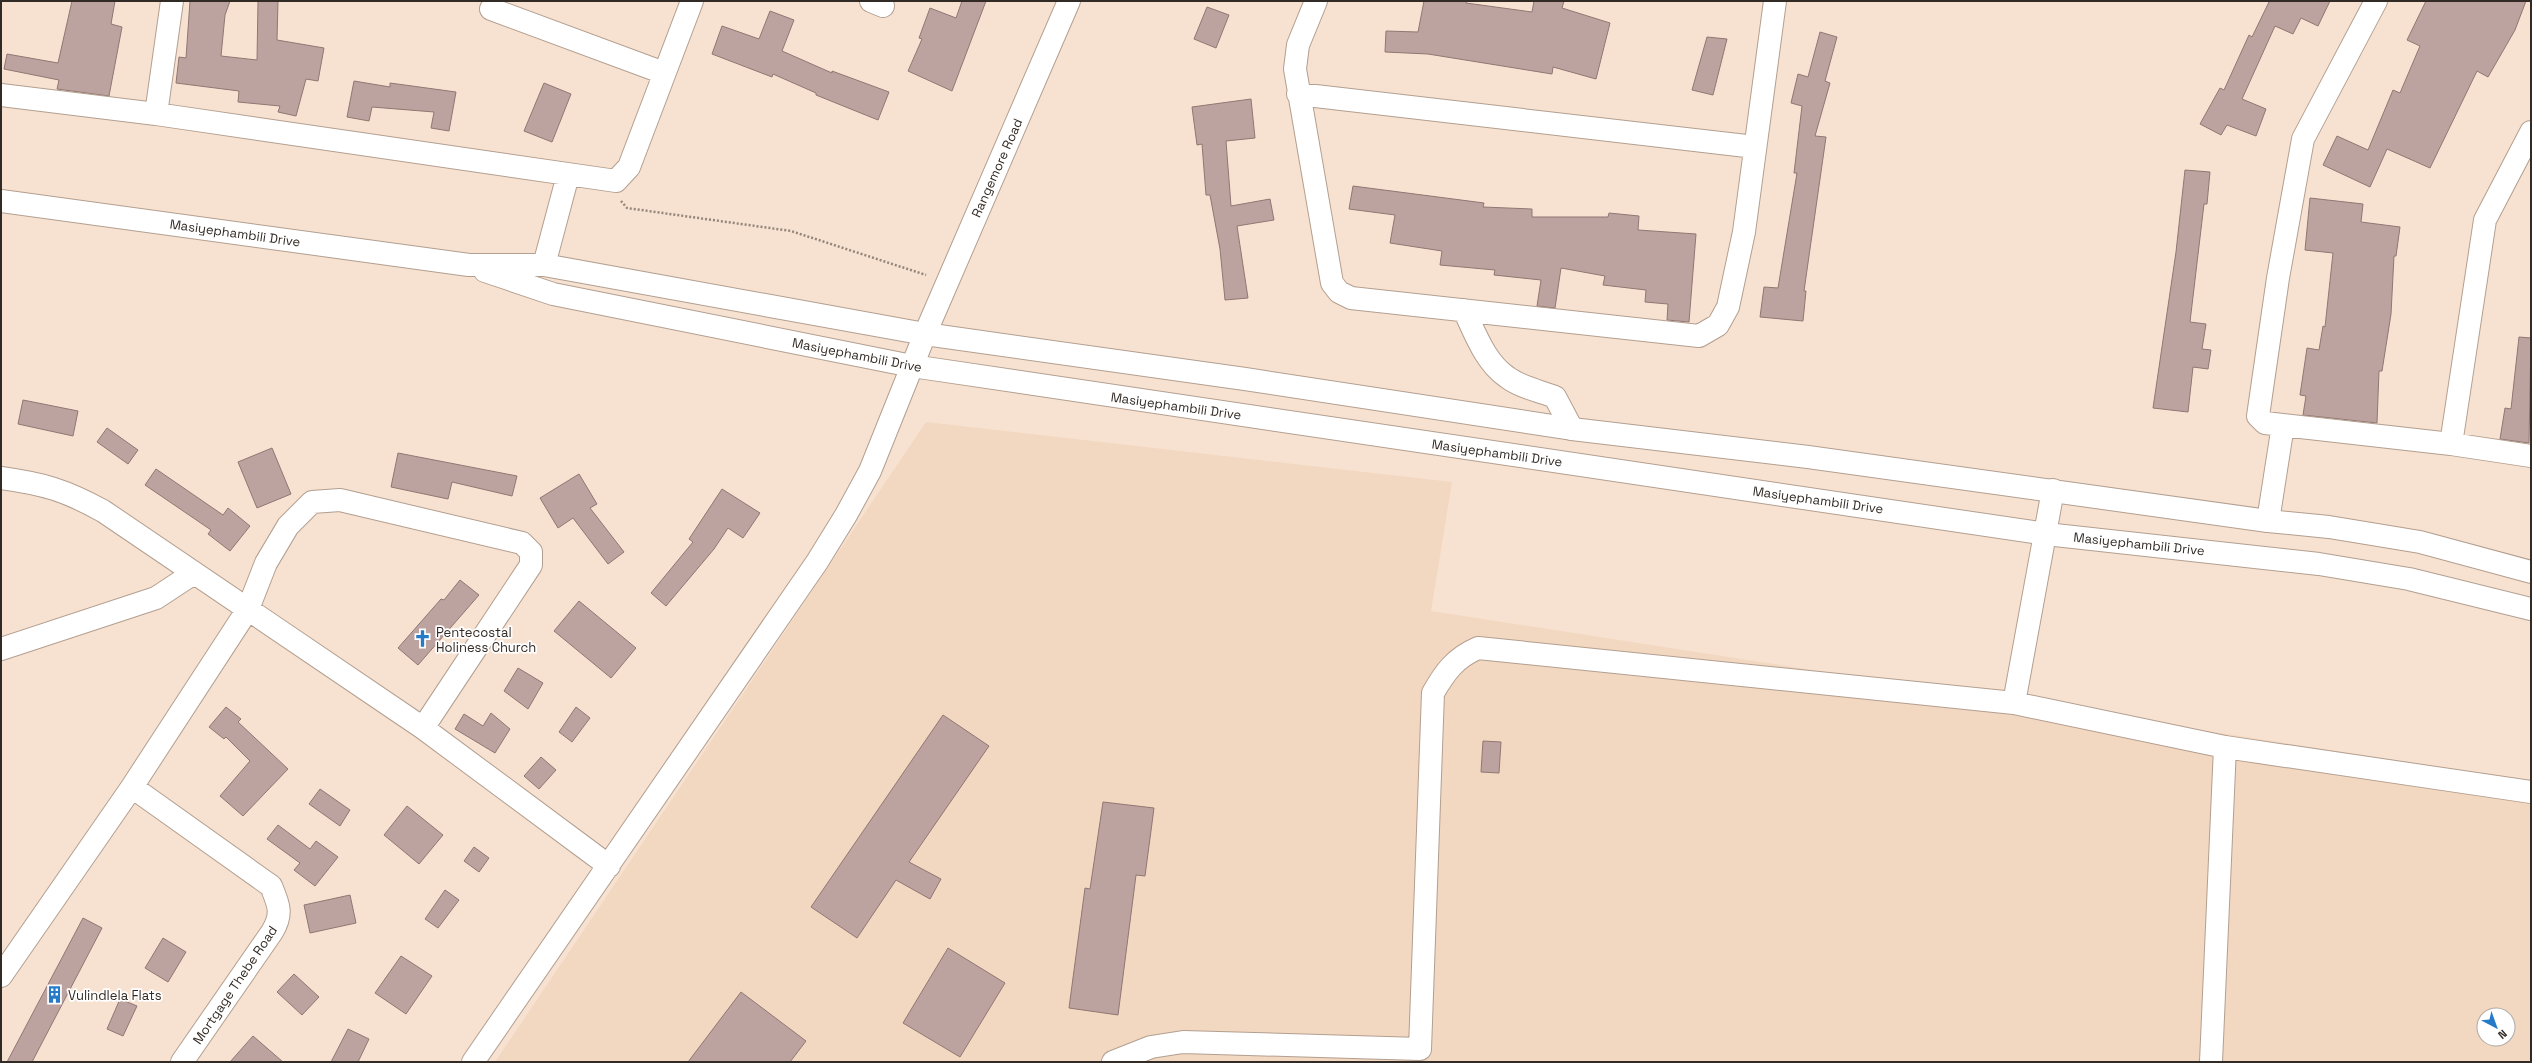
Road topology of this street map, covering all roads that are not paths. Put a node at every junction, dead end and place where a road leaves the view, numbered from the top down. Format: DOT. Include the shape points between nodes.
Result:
graph roads {
  1 [pos="172,1"];
  2 [pos="692,1"];
  3 [pos="1069,1"];
  4 [pos="1316,1"];
  5 [pos="1775,1"];
  6 [pos="2376,1"];
  7 [pos="490,9"];
  8 [pos="664,73"];
  9 [pos="1298,94"];
  10 [pos="1,95"];
  11 [pos="156,114"];
  12 [pos="2531,132"];
  13 [pos="1755,147"];
  14 [pos="568,175"];
  15 [pos="1,201"];
  16 [pos="469,265"];
  17 [pos="544,265"];
  18 [pos="1464,310"];
  19 [pos="925,334"];
  20 [pos="912,366"];
  21 [pos="2283,425"];
  22 [pos="1572,429"];
  23 [pos="2450,444"];
  24 [pos="2531,456"];
  25 [pos="1,478"];
  26 [pos="2053,490"];
  27 [pos="2268,521"];
  28 [pos="2046,534"];
  29 [pos="2531,572"];
  30 [pos="194,573"];
  31 [pos="2531,609"];
  32 [pos="248,610"];
  33 [pos="1,649"];
  34 [pos="2014,703"];
  35 [pos="423,728"];
  36 [pos="2225,746"];
  37 [pos="132,787"];
  38 [pos="2531,792"];
  39 [pos="609,866"];
  40 [pos="1,976"];
  41 [pos="1420,1055"];
  42 [pos="182,1062"];
  43 [pos="473,1062"];
  44 [pos="1113,1062"];
  45 [pos="2211,1062"];
  1 -- 11 [label="street"];
  2 -- 8 [label="street"];
  3 -- 19 [label="street, Rangemore Road"];
  4 -- 9 [label="street" via="1295,56"];
  5 -- 13 [label="street"];
  6 -- 21 [label="street" via="2303,139 2278,278 2258,416 2265,423"];
  7 -- 8 [label="street"];
  8 -- 14 [label="street" via="629,167 616,181"];
  9 -- 13 [label="street"];
  9 -- 18 [label="street" via="1332,283 1335,287 1351,298"];
  10 -- 11 [label="street"];
  11 -- 14 [label="street"];
  12 -- 23 [label="street" via="2485,220"];
  13 -- 18 [label="street" via="1744,232 1728,306 1718,324 1706,333 1699,336"];
  14 -- 17 [label="street"];
  15 -- 16 [label="street, Masiyephambili Drive"];
  16 -- 17 [label="street, Masiyephambili Drive"];
  16 -- 20 [label="street, Masiyephambili Drive" via="553,294"];
  17 -- 19 [label="street, Masiyephambili Drive"];
  18 -- 22 [label="street" via="1486,354 1498,370 1518,383 1555,397"];
  19 -- 20 [label="street, Rangemore Road"];
  19 -- 22 [label="street, Masiyephambili Drive"];
  20 -- 28 [label="street, Masiyephambili Drive"];
  20 -- 39 [label="street, Rangemore Road" via="870,471 846,515 817,562"];
  21 -- 23 [label="street"];
  21 -- 27 [label="street"];
  22 -- 26 [label="street, Masiyephambili Drive"];
  23 -- 24 [label="street"];
  25 -- 30 [label="street" via="39,484 72,494 103,511"];
  26 -- 27 [label="street, Masiyephambili Drive"];
  26 -- 28 [label="street"];
  27 -- 29 [label="street, Masiyephambili Drive" via="2329,526 2420,542"];
  28 -- 31 [label="street, Masiyephambili Drive" via="2319,564 2409,579"];
  28 -- 34 [label="street"];
  30 -- 32 [label="street"];
  30 -- 33 [label="street" via="156,598"];
  32 -- 35 [label="street"];
  32 -- 35 [label="street" via="269,557 288,526 312,502 340,500 522,543 531,552 531,565"];
  32 -- 37 [label="street"];
  34 -- 36 [label="street"];
  34 -- 41 [label="street" via="1478,648 1462,655 1446,670 1433,693"];
  35 -- 39 [label="street"];
  36 -- 38 [label="street"];
  36 -- 45 [label="street"];
  37 -- 40 [label="street"];
  37 -- 42 [label="street, Mortgage Thebe Road" via="271,886 278,904 279,920 272,932"];
  39 -- 43 [label="street, Rangemore Road"];
  41 -- 44 [label="street" via="1183,1042 1152,1047"];
}
